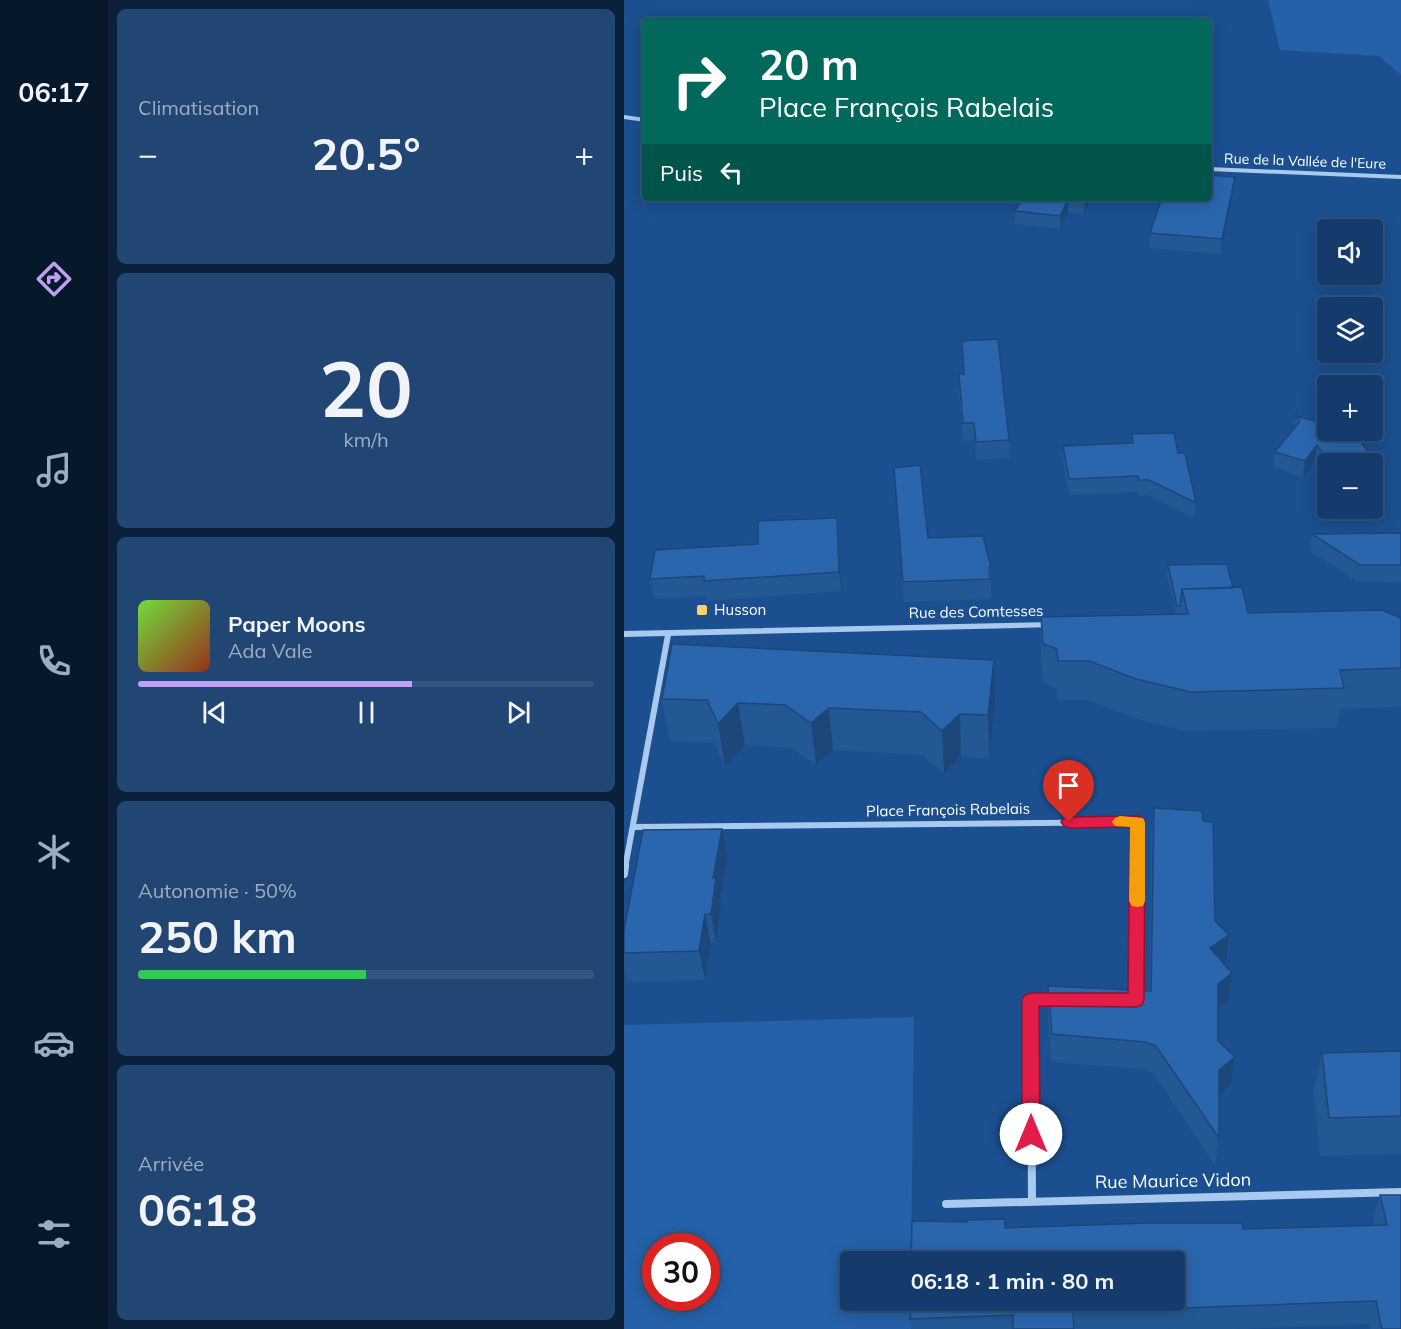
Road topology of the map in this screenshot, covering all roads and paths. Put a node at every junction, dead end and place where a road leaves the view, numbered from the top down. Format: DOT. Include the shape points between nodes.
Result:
graph roads {
  1 [pos="624,117"];
  2 [pos="642,120"];
  3 [pos="1212,169"];
  4 [pos="1401,177"];
  5 [pos="1061,624"];
  6 [pos="624,634"];
  7 [pos="668,635"];
  8 [pos="633,827"];
  9 [pos="624,874"];
  10 [pos="1066,1000"];
  11 [pos="1124,1000"];
  12 [pos="1401,1192"];
  13 [pos="1032,1201"];
  14 [pos="946,1204"];
  1 -- 2 [label="street"];
  3 -- 4 [label="street, Rue de la Vallée de l'Eure"];
  5 -- 7 [label="street, Rue des Comtesses"];
  6 -- 7 [label="street, Rue des Comtesses"];
  7 -- 8 [label="street"];
  8 -- 9 [label="street"];
  8 -- 11 [label="street, Place François Rabelais" via="1138,822 1136,1000"];
  10 -- 13 [label="street" via="1031,999"];
  12 -- 13 [label="street, Rue Maurice Vidon"];
  13 -- 14 [label="street, Rue Maurice Vidon"];
}
